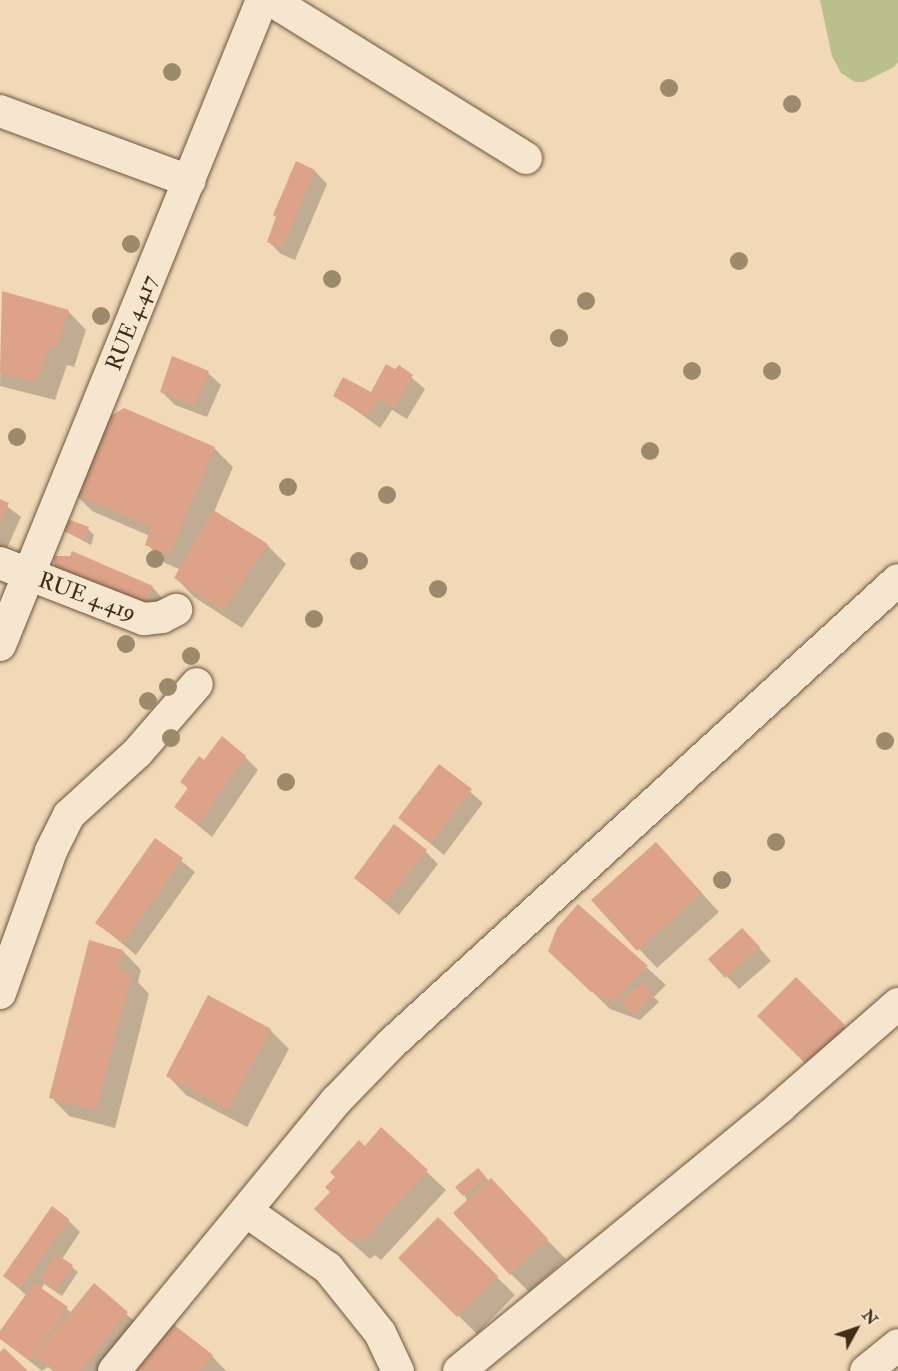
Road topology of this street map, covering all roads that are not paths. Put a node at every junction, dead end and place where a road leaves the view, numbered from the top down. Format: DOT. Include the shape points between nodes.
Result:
graph roads {
  1 [pos="262,0"];
  2 [pos="271,0"];
  3 [pos="0,111"];
  4 [pos="526,158"];
  5 [pos="189,181"];
  6 [pos="0,563"];
  7 [pos="30,577"];
  8 [pos="898,580"];
  9 [pos="176,610"];
  10 [pos="0,645"];
  11 [pos="197,684"];
  12 [pos="0,993"];
  13 [pos="898,1004"];
  14 [pos="246,1211"];
  15 [pos="898,1345"];
  16 [pos="114,1371"];
  17 [pos="399,1371"];
  18 [pos="459,1371"];
  19 [pos="866,1371"];
  1 -- 5 [label="street, RUE 4.417"];
  2 -- 4 [label="street"];
  3 -- 5 [label="street"];
  5 -- 7 [label="street, RUE 4.417"];
  6 -- 7 [label="street, RUE 4.419"];
  7 -- 9 [label="street, RUE 4.419" via="144,618 162,617"];
  7 -- 10 [label="street, RUE 4.417"];
  8 -- 14 [label="street" via="391,1044 336,1101"];
  11 -- 12 [label="street" via="137,753 69,815 51,851"];
  13 -- 18 [label="street" via="780,1107"];
  14 -- 16 [label="street"];
  14 -- 17 [label="street" via="328,1268 380,1333"];
  15 -- 19 [label="street"];
}
